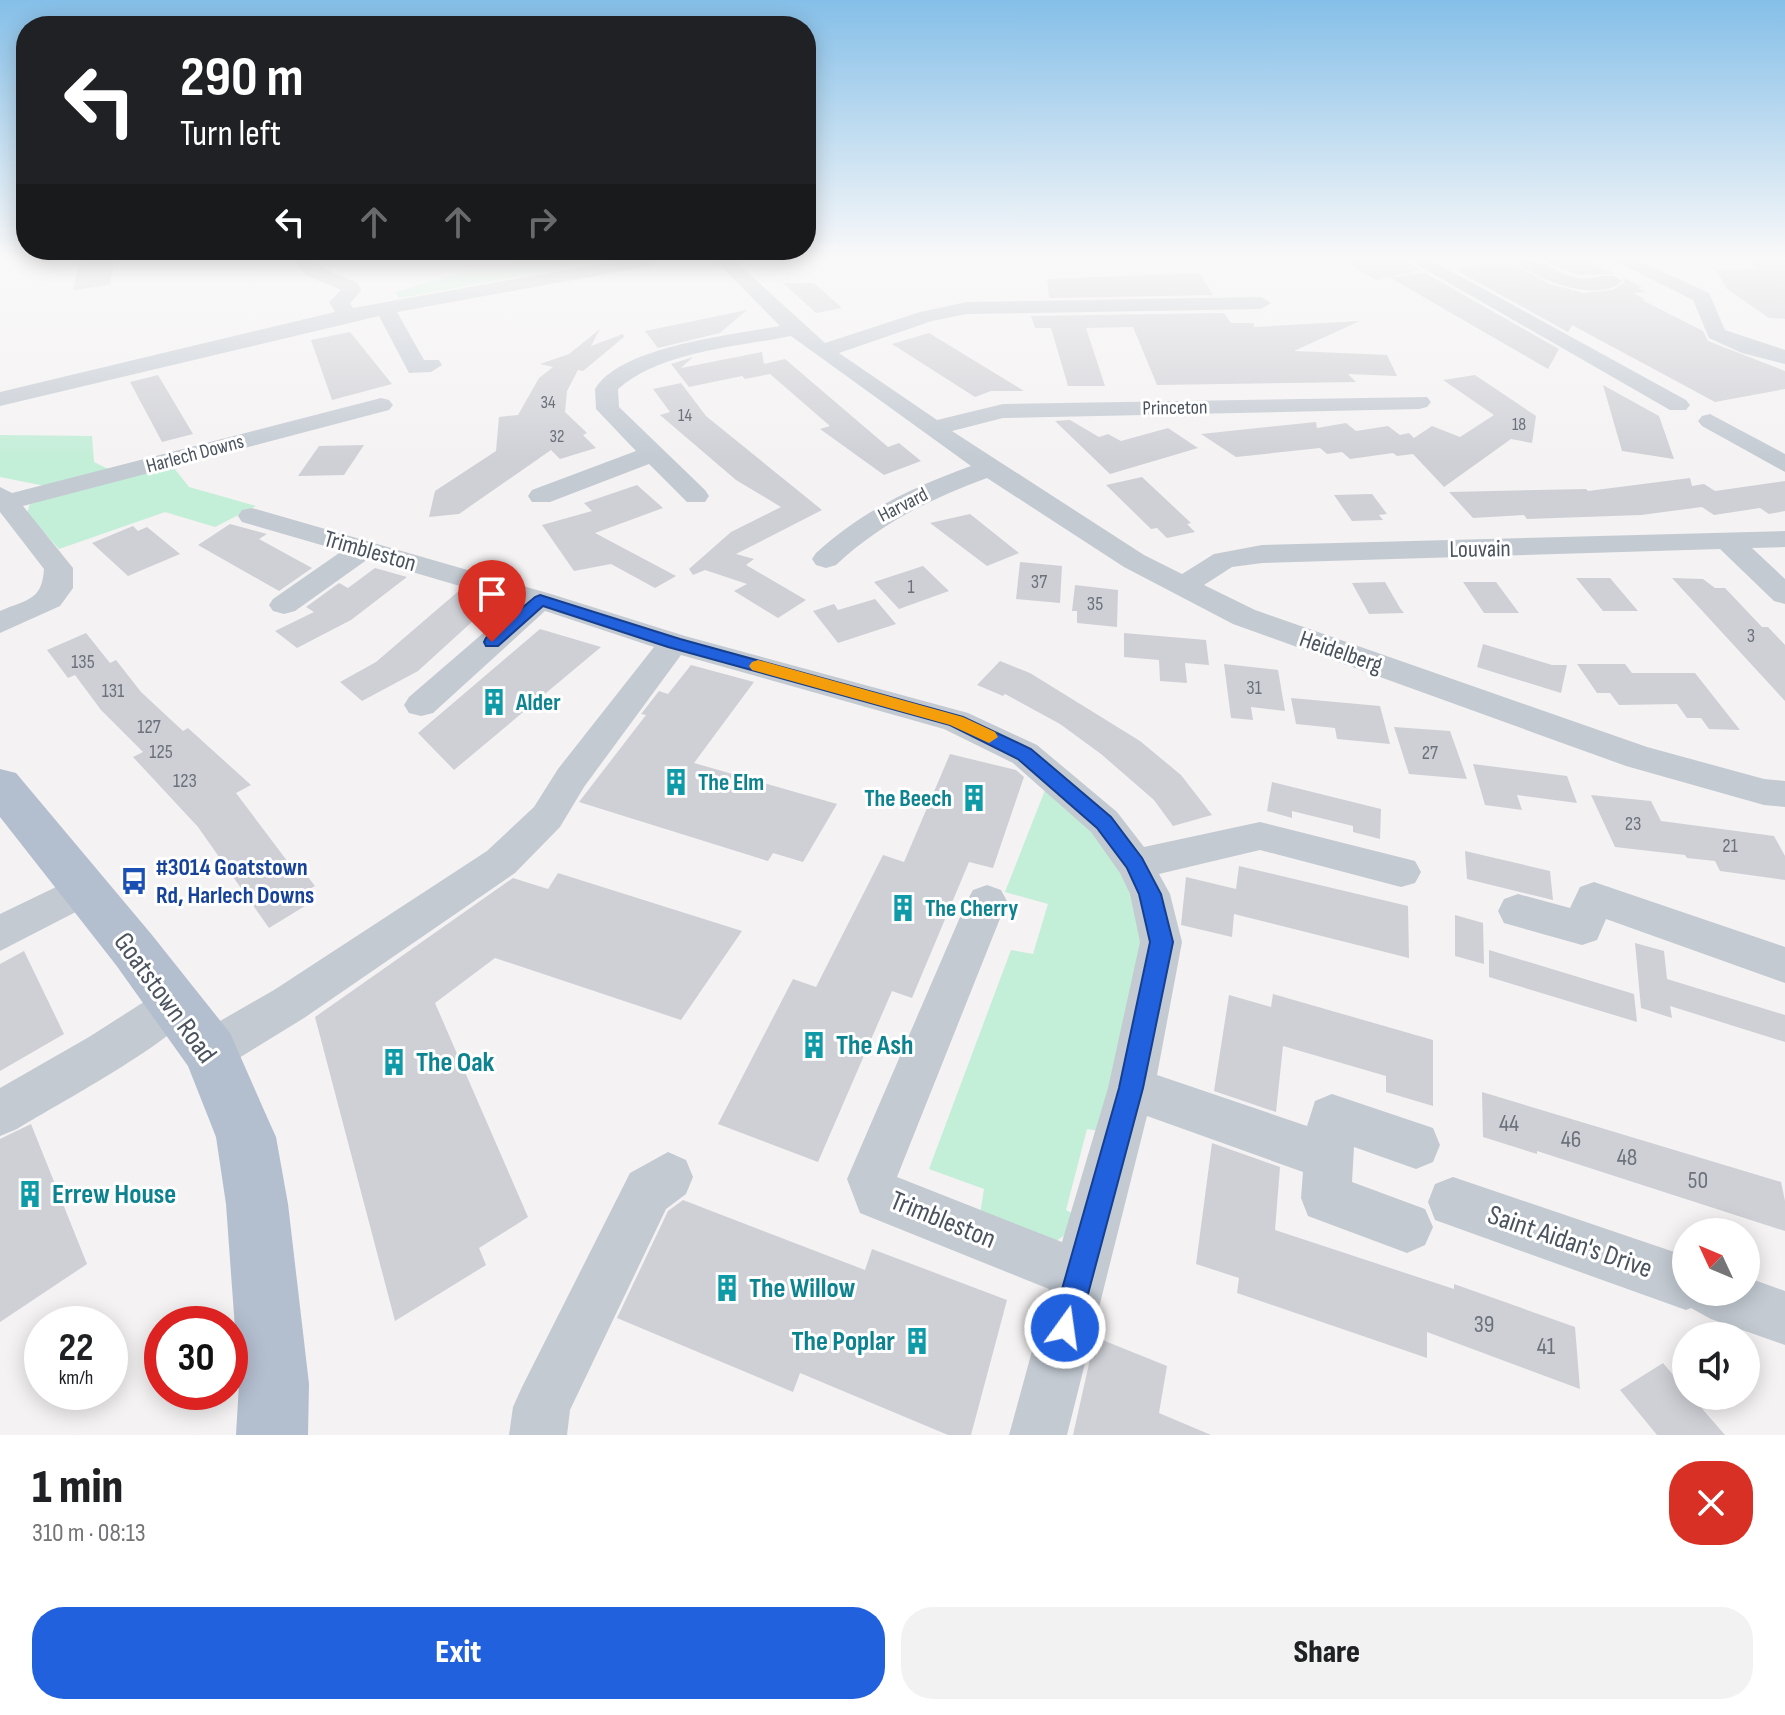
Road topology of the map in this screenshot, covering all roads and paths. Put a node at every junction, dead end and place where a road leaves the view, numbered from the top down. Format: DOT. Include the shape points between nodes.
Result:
graph roads {
  1 [pos="275,327"];
  2 [pos="396,327"];
  3 [pos="894,327"];
  4 [pos="974,327"];
  5 [pos="1540,327"];
  6 [pos="1713,327"];
  7 [pos="999,328"];
  8 [pos="795,329"];
  9 [pos="822,351"];
  10 [pos="1785,357"];
  11 [pos="431,365"];
  12 [pos="0,399"];
  13 [pos="1419,402"];
  14 [pos="381,405"];
  15 [pos="1678,405"];
  16 [pos="1710,421"];
  17 [pos="933,429"];
  18 [pos="651,454"];
  19 [pos="1785,464"];
  20 [pos="990,468"];
  21 [pos="541,496"];
  22 [pos="696,496"];
  23 [pos="4,498"];
  24 [pos="252,516"];
  25 [pos="1785,539"];
  26 [pos="1730,543"];
  27 [pos="364,549"];
  28 [pos="826,559"];
  29 [pos="1183,586"];
  30 [pos="1785,595"];
  31 [pos="540,600"];
  32 [pos="284,605"];
  33 [pos="0,623"];
  34 [pos="674,643"];
  35 [pos="421,705"];
  36 [pos="0,785"];
  37 [pos="1785,794"];
  38 [pos="1135,864"];
  39 [pos="1401,872"];
  40 [pos="85,889"];
  41 [pos="987,901"];
  42 [pos="1518,911"];
  43 [pos="0,934"];
  44 [pos="1785,965"];
  45 [pos="176,1005"];
  46 [pos="210,1051"];
  47 [pos="1131,1088"];
  48 [pos="0,1113"];
  49 [pos="1416,1145"];
  50 [pos="1328,1157"];
  51 [pos="668,1177"];
  52 [pos="1453,1202"];
  53 [pos="1407,1227"];
  54 [pos="1079,1275"];
  55 [pos="1672,1278"];
  56 [pos="1751,1306"];
  57 [pos="1785,1318"];
  58 [pos="272,1435"];
  59 [pos="538,1435"];
  60 [pos="1038,1435"];
  1 -- 12 [label="street"];
  2 -- 11 [label="street" via="417,368"];
  3 -- 9 [label="street"];
  4 -- 7 [label="street"];
  5 -- 15 [label="street"];
  6 -- 10 [label="street" via="1716,334"];
  8 -- 9 [label="street, Heidelberg"];
  8 -- 18 [label="street" via="652,360 619,375 607,387 608,409"];
  9 -- 17 [label="street, Heidelberg"];
  13 -- 17 [label="street, Princeton" via="1003,411"];
  14 -- 23 [label="street, Harlech Downs"];
  16 -- 19 [label="street"];
  17 -- 20 [label="street, Heidelberg"];
  18 -- 21 [label="street"];
  18 -- 22 [label="street"];
  20 -- 28 [label="street, Harvard" via="909,498 852,533"];
  20 -- 29 [label="street, Heidelberg" via="1134,561"];
  23 -- 33 [label="street, Harlech Downs" via="59,568 58,588 49,600"];
  24 -- 27 [label="street, Trimbleston"];
  25 -- 26 [label="street, Louvain"];
  26 -- 29 [label="street, Louvain" via="1262,554 1224,560"];
  26 -- 30 [label="street"];
  27 -- 31 [label="street, Trimbleston"];
  27 -- 32 [label="street"];
  29 -- 37 [label="street, Heidelberg" via="1244,617 1638,757"];
  31 -- 34 [label="street, Trimbleston"];
  31 -- 35 [label="street"];
  34 -- 38 [label="street, Trimbleston" via="956,721 1011,747 1104,822"];
  34 -- 46 [label="street" via="547,817 501,862"];
  36 -- 40 [label="main road, Goatstown Road"];
  38 -- 39 [label="street" via="1260,836"];
  38 -- 47 [label="street, Trimbleston" via="1150,894 1161,942"];
  40 -- 43 [label="street"];
  40 -- 45 [label="main road, Goatstown Road"];
  41 -- 54 [label="street, Trimbleston" via="872,1179 878,1195"];
  42 -- 44 [label="street" via="1582,928 1594,898"];
  45 -- 46 [label="main road, Goatstown Road"];
  45 -- 48 [label="street"];
  46 -- 58 [label="main road, Goatstown Road" via="246,1137 257,1204 274,1384"];
  47 -- 50 [label="street"];
  47 -- 54 [label="street, Trimbleston"];
  49 -- 50 [label="street" via="1332,1117"];
  50 -- 53 [label="street" via="1326,1198"];
  51 -- 59 [label="street" via="648,1191 542,1407"];
  52 -- 55 [label="street, Saint Aidan's Drive"];
  54 -- 60 [label="street, Trimbleston"];
  56 -- 57 [label="street"];
}
